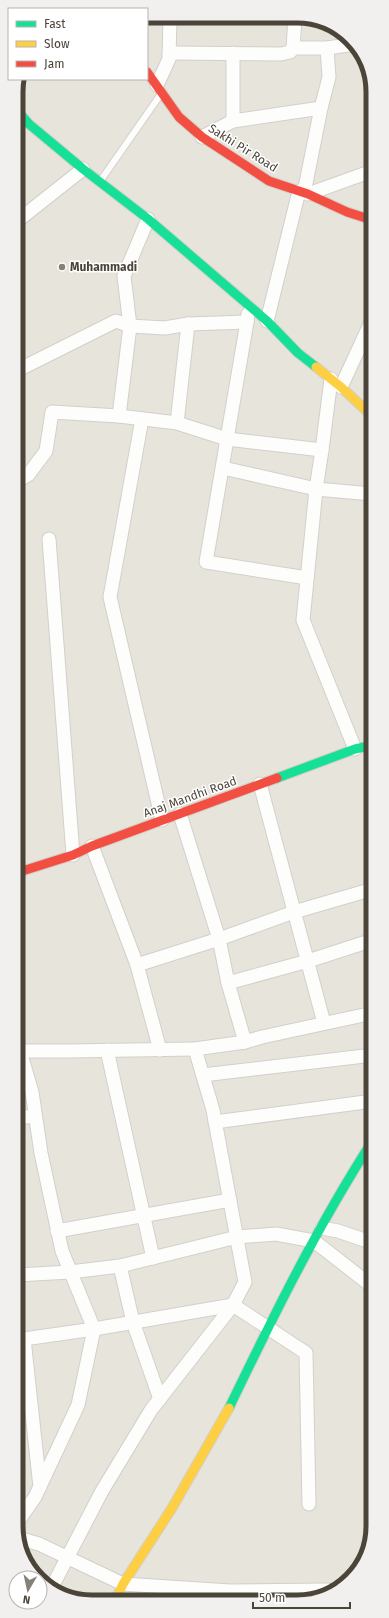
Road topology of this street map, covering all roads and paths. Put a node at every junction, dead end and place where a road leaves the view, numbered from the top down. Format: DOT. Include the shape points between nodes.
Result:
graph roads {
  1 [pos="170,23"];
  2 [pos="294,23"];
  3 [pos="348,45"];
  4 [pos="293,48"];
  5 [pos="327,48"];
  6 [pos="169,53"];
  7 [pos="233,53"];
  8 [pos="148,73"];
  9 [pos="160,89"];
  10 [pos="321,108"];
  11 [pos="23,117"];
  12 [pos="233,121"];
  13 [pos="202,137"];
  14 [pos="83,169"];
  15 [pos="366,173"];
  16 [pos="100,181"];
  17 [pos="304,192"];
  18 [pos="23,216"];
  19 [pos="366,218"];
  20 [pos="148,219"];
  21 [pos="248,306"];
  22 [pos="247,322"];
  23 [pos="267,322"];
  24 [pos="188,324"];
  25 [pos="130,326"];
  26 [pos="366,330"];
  27 [pos="23,364"];
  28 [pos="336,383"];
  29 [pos="366,410"];
  30 [pos="119,416"];
  31 [pos="142,419"];
  32 [pos="178,423"];
  33 [pos="227,439"];
  34 [pos="322,450"];
  35 [pos="223,468"];
  36 [pos="23,478"];
  37 [pos="316,489"];
  38 [pos="366,493"];
  39 [pos="49,539"];
  40 [pos="307,578"];
  41 [pos="366,746"];
  42 [pos="355,750"];
  43 [pos="260,784"];
  44 [pos="180,814"];
  45 [pos="162,820"];
  46 [pos="92,846"];
  47 [pos="72,855"];
  48 [pos="23,872"];
  49 [pos="366,891"];
  50 [pos="294,912"];
  51 [pos="219,939"];
  52 [pos="366,942"];
  53 [pos="308,961"];
  54 [pos="137,965"];
  55 [pos="228,983"];
  56 [pos="366,1014"];
  57 [pos="324,1023"];
  58 [pos="245,1042"];
  59 [pos="195,1049"];
  60 [pos="107,1050"];
  61 [pos="160,1050"];
  62 [pos="23,1051"];
  63 [pos="366,1056"];
  64 [pos="23,1066"];
  65 [pos="203,1075"];
  66 [pos="366,1102"];
  67 [pos="35,1116"];
  68 [pos="23,1117"];
  69 [pos="215,1122"];
  70 [pos="366,1152"];
  71 [pos="230,1200"];
  72 [pos="144,1214"];
  73 [pos="322,1228"];
  74 [pos="57,1230"];
  75 [pos="237,1237"];
  76 [pos="314,1241"];
  77 [pos="366,1241"];
  78 [pos="153,1258"];
  79 [pos="120,1266"];
  80 [pos="70,1272"];
  81 [pos="23,1275"];
  82 [pos="366,1282"];
  83 [pos="233,1305"];
  84 [pos="133,1322"];
  85 [pos="94,1329"];
  86 [pos="268,1329"];
  87 [pos="23,1340"];
  88 [pos="23,1362"];
  89 [pos="160,1398"];
  90 [pos="40,1487"];
  91 [pos="309,1504"];
  92 [pos="23,1515"];
  93 [pos="25,1540"];
  94 [pos="68,1558"];
  95 [pos="54,1584"];
  96 [pos="123,1584"];
  97 [pos="323,1590"];
  98 [pos="118,1595"];
  1 -- 6 [label="street"];
  2 -- 4 [label="street"];
  3 -- 5 [label="street"];
  4 -- 5 [label="street"];
  4 -- 7 [label="street" via="290,52 281,54"];
  5 -- 10 [label="street" via="329,77"];
  6 -- 7 [label="street"];
  6 -- 9 [label="street"];
  7 -- 12 [label="street"];
  8 -- 9 [label="street, Sakhi Pir Road"];
  9 -- 13 [label="street, Sakhi Pir Road" via="179,117"];
  9 -- 16 [label="lane"];
  10 -- 12 [label="street"];
  10 -- 17 [label="street"];
  11 -- 14 [label="street"];
  12 -- 13 [label="street"];
  13 -- 17 [label="street, Sakhi Pir Road" via="269,180"];
  14 -- 16 [label="street"];
  14 -- 18 [label="street"];
  15 -- 17 [label="street"];
  16 -- 20 [label="street"];
  17 -- 19 [label="street, Sakhi Pir Road"];
  17 -- 23 [label="street"];
  20 -- 21 [label="street"];
  20 -- 25 [label="street" via="124,276"];
  21 -- 22 [label="street"];
  21 -- 23 [label="street"];
  22 -- 24 [label="street"];
  22 -- 33 [label="street"];
  23 -- 28 [label="street" via="298,353"];
  24 -- 25 [label="street" via="165,328"];
  24 -- 32 [label="street"];
  25 -- 27 [label="street" via="116,321"];
  25 -- 30 [label="street"];
  26 -- 28 [label="street"];
  28 -- 29 [label="street"];
  28 -- 34 [label="street"];
  30 -- 31 [label="street"];
  30 -- 36 [label="street" via="52,412 46,450 28,475"];
  31 -- 32 [label="street"];
  31 -- 45 [label="street" via="110,597"];
  32 -- 33 [label="street"];
  33 -- 34 [label="street"];
  33 -- 35 [label="street"];
  34 -- 37 [label="street"];
  35 -- 37 [label="street"];
  35 -- 40 [label="street" via="206,562"];
  37 -- 38 [label="street"];
  37 -- 40 [label="street"];
  39 -- 47 [label="street"];
  40 -- 42 [label="street" via="303,620"];
  41 -- 42 [label="street, Anaj Mandhi Road"];
  42 -- 43 [label="street, Anaj Mandhi Road"];
  43 -- 44 [label="street, Anaj Mandhi Road"];
  43 -- 50 [label="street"];
  44 -- 45 [label="street, Anaj Mandhi Road"];
  44 -- 51 [label="street"];
  45 -- 46 [label="street, Anaj Mandhi Road"];
  46 -- 47 [label="street, Anaj Mandhi Road"];
  46 -- 54 [label="street"];
  47 -- 48 [label="street, Anaj Mandhi Road"];
  49 -- 50 [label="street"];
  50 -- 51 [label="street"];
  50 -- 53 [label="street"];
  51 -- 54 [label="street"];
  51 -- 55 [label="street"];
  52 -- 53 [label="street"];
  53 -- 55 [label="street"];
  53 -- 57 [label="street"];
  54 -- 61 [label="street"];
  55 -- 58 [label="street"];
  56 -- 57 [label="street"];
  57 -- 58 [label="street"];
  58 -- 59 [label="street"];
  59 -- 61 [label="street"];
  59 -- 65 [label="street"];
  60 -- 61 [label="street"];
  60 -- 62 [label="street"];
  60 -- 72 [label="street"];
  63 -- 65 [label="street"];
  64 -- 67 [label="street" via="32,1092"];
  65 -- 69 [label="street"];
  66 -- 69 [label="street"];
  67 -- 68 [label="street"];
  67 -- 74 [label="street"];
  69 -- 71 [label="street"];
  70 -- 73 [label="street"];
  71 -- 72 [label="street"];
  71 -- 75 [label="street"];
  72 -- 74 [label="street"];
  72 -- 78 [label="street"];
  73 -- 76 [label="street"];
  73 -- 77 [label="street"];
  74 -- 80 [label="street"];
  75 -- 76 [label="street" via="276,1234"];
  75 -- 78 [label="street"];
  75 -- 83 [label="street" via="245,1282"];
  76 -- 82 [label="street"];
  76 -- 86 [label="street"];
  78 -- 79 [label="street"];
  79 -- 80 [label="street"];
  79 -- 84 [label="street"];
  80 -- 81 [label="street"];
  80 -- 85 [label="street"];
  83 -- 84 [label="street"];
  83 -- 86 [label="street"];
  83 -- 89 [label="street"];
  84 -- 85 [label="street"];
  84 -- 89 [label="street"];
  85 -- 87 [label="street"];
  85 -- 90 [label="street" via="78,1405"];
  86 -- 91 [label="street" via="306,1353"];
  86 -- 96 [label="street" via="224,1419 172,1508"];
  88 -- 90 [label="street"];
  89 -- 94 [label="street" via="102,1491"];
  90 -- 92 [label="street"];
  93 -- 94 [label="street"];
  94 -- 95 [label="street"];
  94 -- 96 [label="street"];
  96 -- 97 [label="street" via="230,1591"];
  96 -- 98 [label="street"];
}
